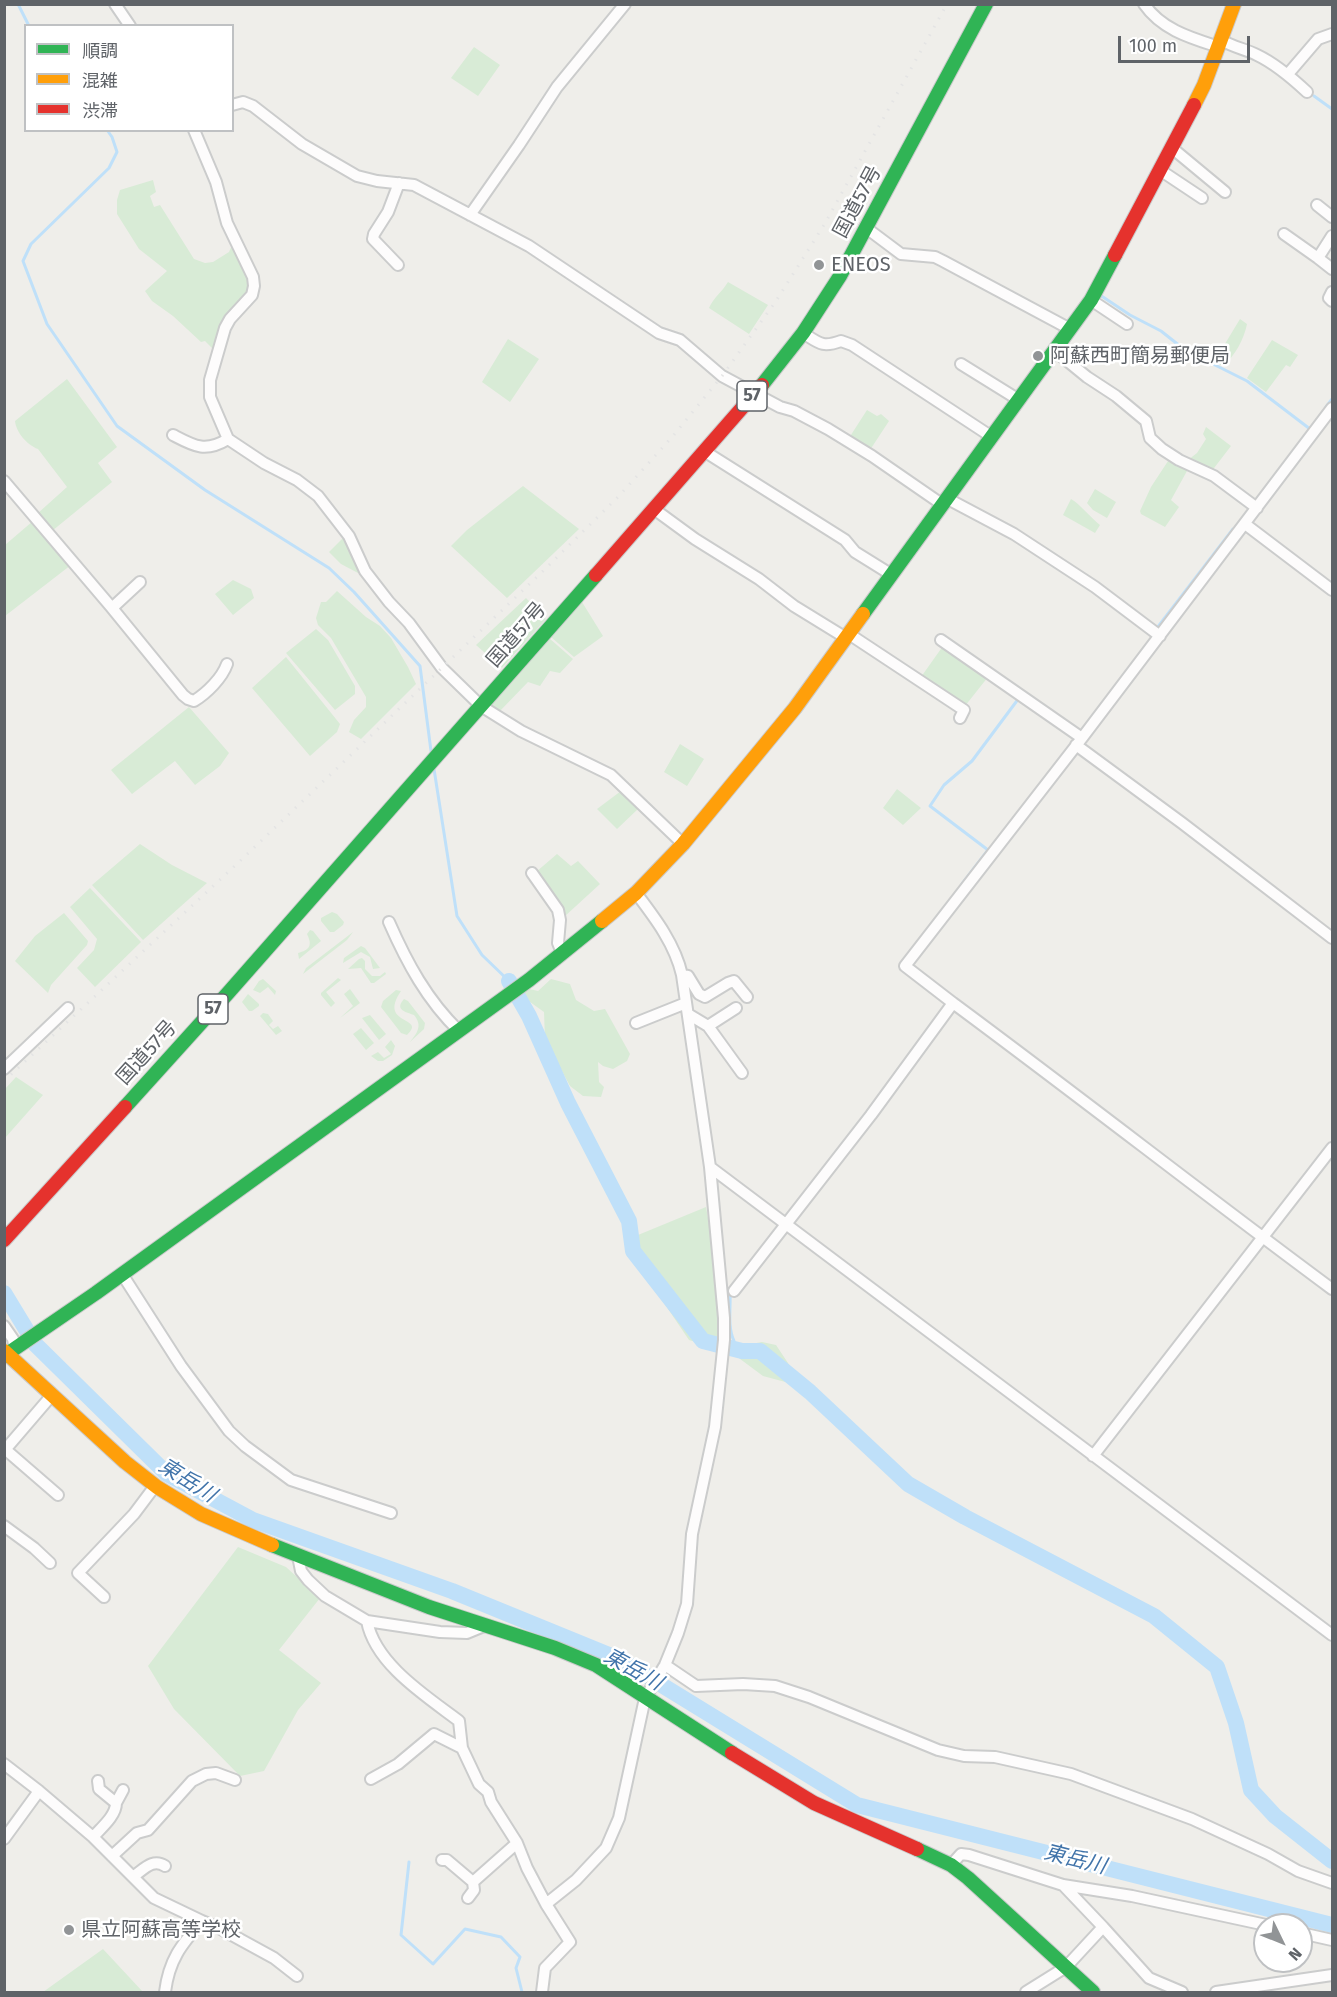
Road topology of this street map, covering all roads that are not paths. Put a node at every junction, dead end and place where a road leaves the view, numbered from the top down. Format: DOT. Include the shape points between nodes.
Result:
graph roads {
  1 [pos="115,4"];
  2 [pos="625,4"];
  3 [pos="986,4"];
  4 [pos="1144,4"];
  5 [pos="1234,4"];
  6 [pos="129,24"];
  7 [pos="1332,34"];
  8 [pos="1220,43"];
  9 [pos="1288,74"];
  10 [pos="1307,92"];
  11 [pos="234,104"];
  12 [pos="196,132"];
  13 [pos="1172,148"];
  14 [pos="1160,170"];
  15 [pos="399,183"];
  16 [pos="1225,192"];
  17 [pos="1202,198"];
  18 [pos="1317,205"];
  19 [pos="470,215"];
  20 [pos="1332,217"];
  21 [pos="866,227"];
  22 [pos="1284,234"];
  23 [pos="1332,236"];
  24 [pos="1318,258"];
  25 [pos="398,265"];
  26 [pos="1332,268"];
  27 [pos="1332,292"];
  28 [pos="1091,300"];
  29 [pos="1332,301"];
  30 [pos="1127,324"];
  31 [pos="1070,329"];
  32 [pos="803,333"];
  33 [pos="1054,350"];
  34 [pos="961,364"];
  35 [pos="755,393"];
  36 [pos="1019,400"];
  37 [pos="1332,408"];
  38 [pos="173,435"];
  39 [pos="992,437"];
  40 [pos="228,439"];
  41 [pos="704,451"];
  42 [pos="4,481"];
  43 [pos="946,502"];
  44 [pos="1257,508"];
  45 [pos="654,509"];
  46 [pos="1245,524"];
  47 [pos="892,575"];
  48 [pos="140,582"];
  49 [pos="1332,590"];
  50 [pos="112,608"];
  51 [pos="848,636"];
  52 [pos="1160,636"];
  53 [pos="941,640"];
  54 [pos="227,664"];
  55 [pos="481,706"];
  56 [pos="960,718"];
  57 [pos="1079,741"];
  58 [pos="683,844"];
  59 [pos="532,873"];
  60 [pos="636,893"];
  61 [pos="389,922"];
  62 [pos="1332,938"];
  63 [pos="562,953"];
  64 [pos="682,975"];
  65 [pos="747,997"];
  66 [pos="953,1003"];
  67 [pos="68,1008"];
  68 [pos="735,1008"];
  69 [pos="687,1009"];
  70 [pos="636,1023"];
  71 [pos="708,1026"];
  72 [pos="459,1031"];
  73 [pos="4,1069"];
  74 [pos="742,1073"];
  75 [pos="1332,1148"];
  76 [pos="710,1167"];
  77 [pos="787,1224"];
  78 [pos="1263,1237"];
  79 [pos="4,1240"];
  80 [pos="122,1274"];
  81 [pos="1332,1289"];
  82 [pos="734,1291"];
  83 [pos="4,1326"];
  84 [pos="10,1351"];
  85 [pos="52,1395"];
  86 [pos="5,1450"];
  87 [pos="1093,1456"];
  88 [pos="155,1486"];
  89 [pos="58,1495"];
  90 [pos="391,1513"];
  91 [pos="4,1526"];
  92 [pos="298,1556"];
  93 [pos="51,1563"];
  94 [pos="104,1597"];
  95 [pos="367,1621"];
  96 [pos="484,1626"];
  97 [pos="1332,1635"];
  98 [pos="665,1665"];
  99 [pos="645,1698"];
  100 [pos="462,1748"];
  101 [pos="4,1764"];
  102 [pos="371,1779"];
  103 [pos="236,1780"];
  104 [pos="98,1781"];
  105 [pos="123,1790"];
  106 [pos="39,1791"];
  107 [pos="116,1803"];
  108 [pos="93,1837"];
  109 [pos="4,1839"];
  110 [pos="517,1843"];
  111 [pos="112,1856"];
  112 [pos="442,1860"];
  113 [pos="951,1865"];
  114 [pos="165,1866"];
  115 [pos="134,1876"];
  116 [pos="472,1882"];
  117 [pos="1332,1883"];
  118 [pos="1063,1885"];
  119 [pos="468,1898"];
  120 [pos="546,1904"];
  121 [pos="202,1922"];
  122 [pos="1253,1922"];
  123 [pos="1103,1927"];
  124 [pos="1313,1936"];
  125 [pos="1332,1940"];
  126 [pos="1066,1968"];
  127 [pos="1332,1975"];
  128 [pos="297,1976"];
  129 [pos="165,1992"];
  130 [pos="542,1992"];
  131 [pos="1026,1992"];
  132 [pos="1093,1992"];
  133 [pos="1182,1992"];
  134 [pos="1216,1992"];
  1 -- 6 [label="street"];
  2 -- 19 [label="street" via="557,87"];
  3 -- 21 [label="main road, 国道57号 / 57"];
  4 -- 8 [label="street" via="1178,33"];
  5 -- 8 [label="main road"];
  7 -- 9 [label="street" via="1318,39"];
  8 -- 9 [label="street" via="1256,55"];
  8 -- 13 [label="main road"];
  9 -- 10 [label="street"];
  11 -- 15 [label="street" via="243,102 254,106 302,144 357,176"];
  12 -- 40 [label="street" via="227,223 254,286 225,328 210,380 210,398"];
  13 -- 14 [label="main road"];
  13 -- 16 [label="street"];
  14 -- 17 [label="street"];
  14 -- 28 [label="main road"];
  15 -- 19 [label="street" via="414,185"];
  15 -- 25 [label="street" via="373,239"];
  18 -- 20 [label="street"];
  19 -- 35 [label="street" via="529,246 659,333 680,340 722,376"];
  21 -- 31 [label="street" via="901,254 935,257"];
  21 -- 32 [label="main road, 国道57号 / 57"];
  22 -- 24 [label="street"];
  23 -- 24 [label="street"];
  24 -- 26 [label="street"];
  27 -- 29 [label="street"];
  28 -- 30 [label="street"];
  28 -- 31 [label="main road"];
  31 -- 33 [label="main road"];
  32 -- 35 [label="main road, 国道57号 / 57"];
  32 -- 39 [label="street" via="821,345 841,341 852,345"];
  33 -- 36 [label="main road"];
  33 -- 44 [label="street" via="1146,421 1150,438 1162,449 1214,476"];
  34 -- 36 [label="street"];
  35 -- 41 [label="main road, 国道57号 / 57"];
  35 -- 43 [label="street" via="828,429"];
  36 -- 39 [label="main road"];
  37 -- 44 [label="street"];
  38 -- 40 [label="street" via="194,446 218,445"];
  39 -- 43 [label="main road"];
  40 -- 55 [label="street" via="318,496 349,536 365,571 389,602 442,668"];
  41 -- 45 [label="main road, 国道57号 / 57"];
  41 -- 47 [label="street" via="845,540 855,552"];
  42 -- 50 [label="street"];
  43 -- 47 [label="main road"];
  43 -- 52 [label="street" via="1014,534"];
  44 -- 46 [label="street"];
  45 -- 51 [label="street" via="794,606"];
  45 -- 55 [label="main road, 国道57号 / 57"];
  46 -- 49 [label="street"];
  46 -- 52 [label="street"];
  47 -- 51 [label="main road"];
  48 -- 50 [label="street"];
  50 -- 54 [label="street" via="188,699 199,698 224,674"];
  51 -- 56 [label="street" via="964,710"];
  51 -- 58 [label="main road" via="795,708"];
  52 -- 57 [label="street"];
  53 -- 57 [label="street"];
  55 -- 58 [label="street" via="521,731 611,775"];
  55 -- 79 [label="main road, 国道57号 / 57"];
  57 -- 62 [label="street"];
  57 -- 66 [label="street" via="905,966"];
  58 -- 60 [label="main road"];
  59 -- 63 [label="street" via="558,910 558,943"];
  60 -- 63 [label="main road"];
  60 -- 64 [label="street" via="671,945"];
  61 -- 72 [label="street" via="421,986"];
  63 -- 72 [label="main road"];
  64 -- 65 [label="street" via="688,976 705,997 734,981"];
  64 -- 69 [label="street"];
  66 -- 77 [label="street"];
  66 -- 78 [label="street"];
  67 -- 73 [label="street"];
  68 -- 71 [label="street"];
  69 -- 70 [label="street"];
  69 -- 71 [label="street"];
  69 -- 76 [label="street"];
  71 -- 74 [label="street"];
  72 -- 80 [label="main road"];
  75 -- 78 [label="street"];
  76 -- 77 [label="street"];
  76 -- 98 [label="street" via="724,1340 713,1443 692,1534 687,1604"];
  77 -- 82 [label="street"];
  77 -- 87 [label="street"];
  78 -- 81 [label="street"];
  78 -- 87 [label="street"];
  80 -- 84 [label="main road"];
  80 -- 90 [label="street" via="181,1366 229,1431 245,1446 291,1480"];
  83 -- 84 [label="street" via="13,1339"];
  84 -- 85 [label="main road"];
  85 -- 86 [label="street"];
  85 -- 88 [label="main road"];
  86 -- 89 [label="street"];
  87 -- 97 [label="street"];
  88 -- 92 [label="main road" via="201,1514"];
  88 -- 94 [label="street" via="78,1573"];
  91 -- 93 [label="street"];
  92 -- 95 [label="street" via="308,1580 325,1596"];
  92 -- 96 [label="main road"];
  95 -- 96 [label="street" via="440,1632 467,1633"];
  95 -- 100 [label="street" via="375,1645 412,1686 459,1721"];
  96 -- 99 [label="main road" via="596,1665"];
  98 -- 99 [label="street"];
  98 -- 117 [label="street" via="696,1686 775,1686 938,1750 995,1757 1071,1774 1192,1819"];
  99 -- 113 [label="main road" via="814,1803"];
  99 -- 120 [label="street" via="619,1818 606,1848"];
  100 -- 102 [label="street" via="434,1734 398,1764"];
  100 -- 110 [label="street" via="479,1784 488,1792"];
  101 -- 106 [label="street"];
  103 -- 111 [label="street" via="216,1773 192,1781 148,1830 137,1833"];
  104 -- 107 [label="street" via="99,1788"];
  105 -- 107 [label="street"];
  106 -- 108 [label="street"];
  106 -- 109 [label="street"];
  107 -- 108 [label="street" via="115,1812"];
  108 -- 111 [label="street"];
  110 -- 116 [label="street"];
  110 -- 120 [label="street"];
  111 -- 115 [label="street"];
  112 -- 116 [label="street"];
  113 -- 118 [label="street" via="961,1854 969,1855"];
  113 -- 126 [label="main road"];
  114 -- 115 [label="street" via="153,1862"];
  115 -- 121 [label="street" via="154,1898"];
  116 -- 119 [label="street" via="474,1890"];
  118 -- 122 [label="street"];
  118 -- 123 [label="street"];
  120 -- 130 [label="street" via="570,1942 545,1968"];
  121 -- 128 [label="street" via="274,1958"];
  121 -- 129 [label="street" via="171,1963"];
  123 -- 126 [label="street"];
  123 -- 133 [label="street" via="1149,1978"];
  124 -- 125 [label="street"];
  126 -- 131 [label="street"];
  126 -- 132 [label="main road"];
  127 -- 134 [label="street"];
}
